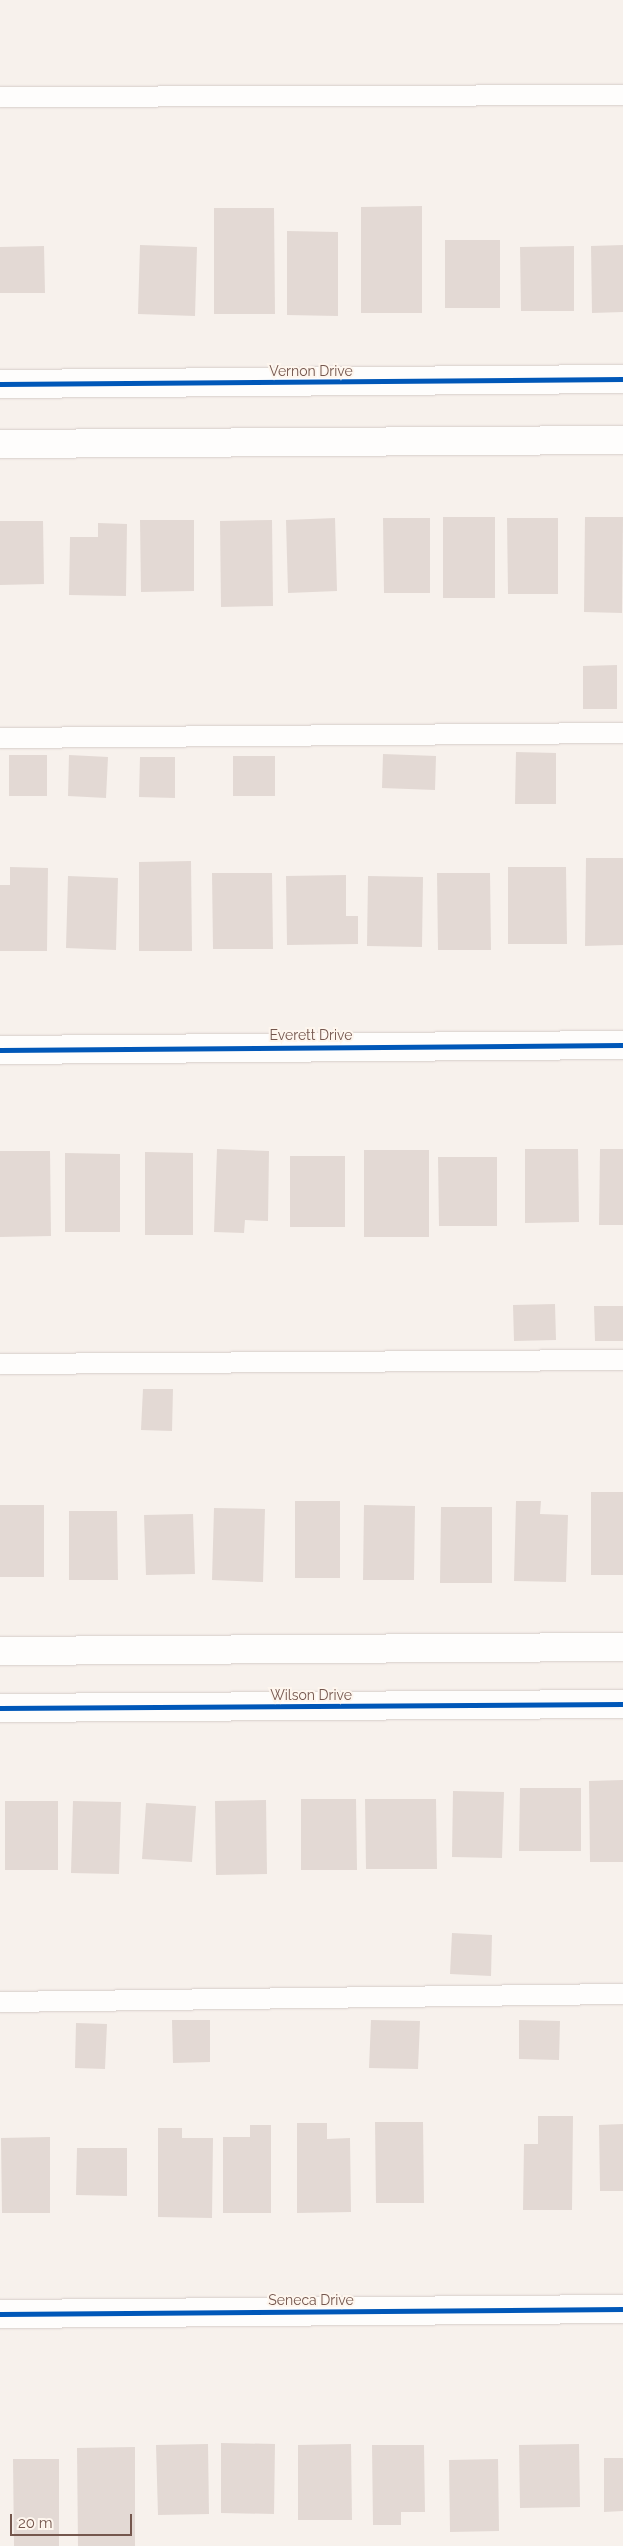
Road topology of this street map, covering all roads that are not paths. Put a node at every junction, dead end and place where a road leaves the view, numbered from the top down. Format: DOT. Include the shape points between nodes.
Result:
graph roads {
  1 [pos="623,95"];
  2 [pos="0,97"];
  3 [pos="623,380"];
  4 [pos="0,384"];
  5 [pos="623,440"];
  6 [pos="0,444"];
  7 [pos="623,733"];
  8 [pos="0,738"];
  9 [pos="623,1045"];
  10 [pos="0,1050"];
  11 [pos="623,1360"];
  12 [pos="0,1364"];
  13 [pos="623,1647"];
  14 [pos="0,1652"];
  15 [pos="623,1704"];
  16 [pos="0,1708"];
  17 [pos="623,1994"];
  18 [pos="0,2002"];
  19 [pos="623,2309"];
  20 [pos="0,2314"];
  1 -- 2 [label="lane"];
  3 -- 4 [label="street, Vernon Drive"];
  5 -- 6 [label="street"];
  7 -- 8 [label="lane"];
  9 -- 10 [label="street, Everett Drive"];
  11 -- 12 [label="lane"];
  13 -- 14 [label="street"];
  15 -- 16 [label="street, Wilson Drive"];
  17 -- 18 [label="lane"];
  19 -- 20 [label="street, Seneca Drive"];
}
